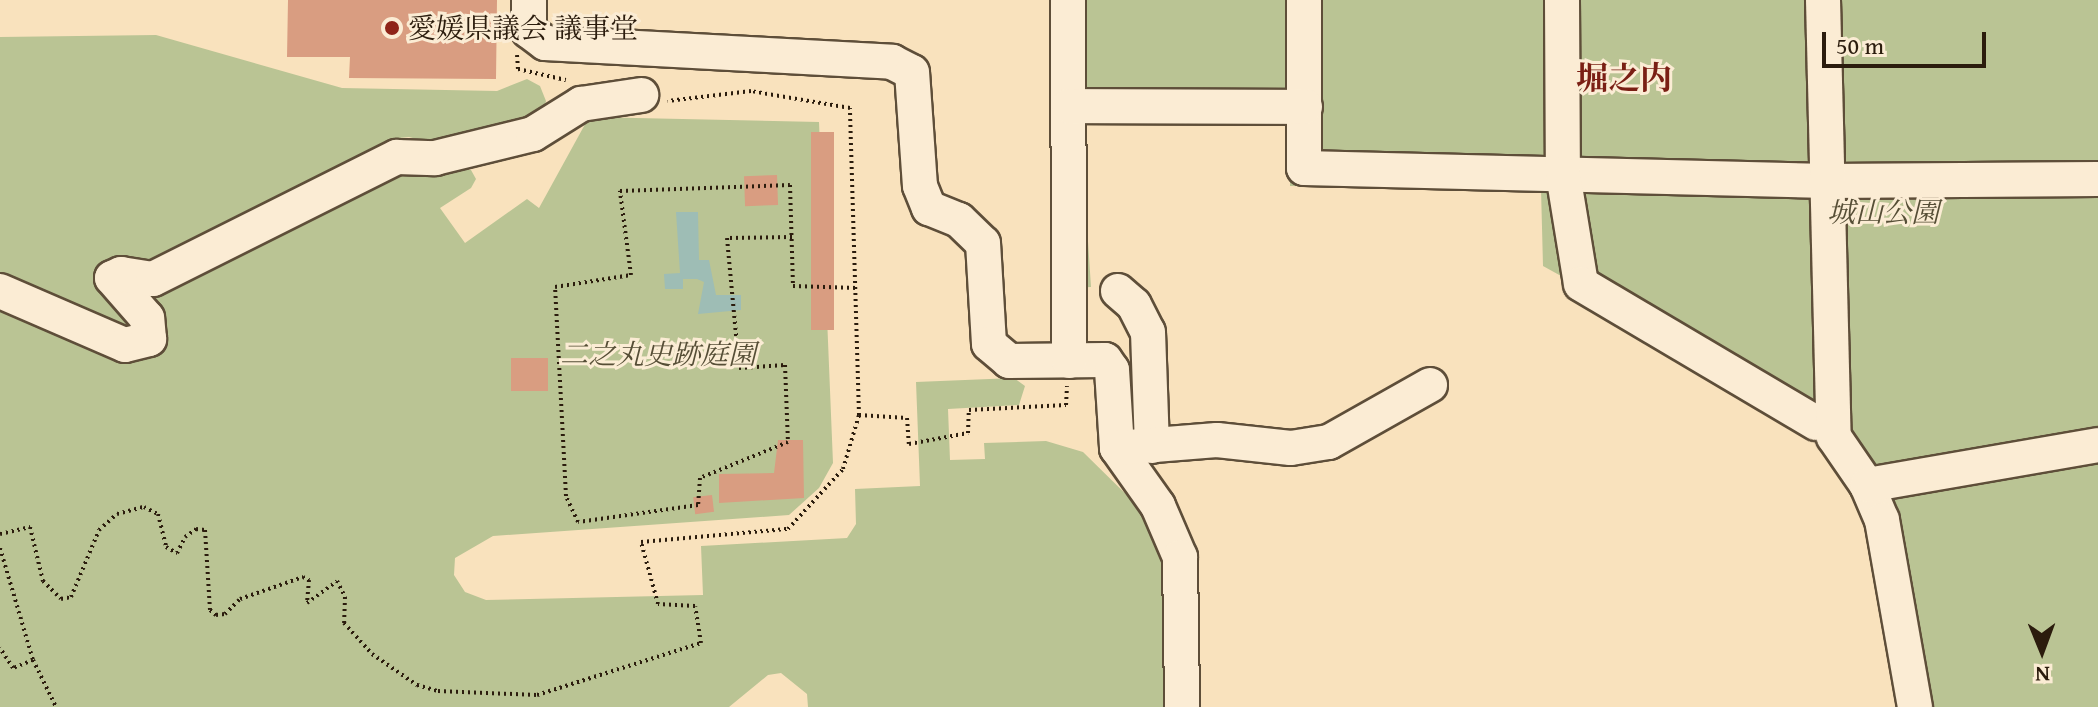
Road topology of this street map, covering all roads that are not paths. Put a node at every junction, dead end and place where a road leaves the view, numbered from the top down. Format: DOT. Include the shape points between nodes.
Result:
graph roads {
  1 [pos="529,0"];
  2 [pos="1068,0"];
  3 [pos="1304,0"];
  4 [pos="1562,0"];
  5 [pos="1823,0"];
  6 [pos="641,95"];
  7 [pos="1069,106"];
  8 [pos="1305,107"];
  9 [pos="1563,174"];
  10 [pos="2098,179"];
  11 [pos="1828,181"];
  12 [pos="0,291"];
  13 [pos="1118,291"];
  14 [pos="1069,361"];
  15 [pos="1430,385"];
  16 [pos="1816,423"];
  17 [pos="2098,445"];
  18 [pos="1152,446"];
  19 [pos="1117,448"];
  20 [pos="1867,485"];
  21 [pos="1182,707"];
  22 [pos="1915,707"];
  1 -- 14 [label="street" via="529,31 545,43 892,62 912,72 920,186 929,208 959,220 983,243 989,344 1009,361"];
  2 -- 7 [label="street"];
  3 -- 8 [label="street"];
  4 -- 9 [label="street"];
  5 -- 11 [label="street"];
  6 -- 12 [label="street" via="581,104 533,134 435,158 397,157 153,279 121,274 112,278 147,318 149,339 125,345"];
  7 -- 8 [label="street"];
  7 -- 14 [label="street"];
  8 -- 9 [label="street" via="1304,168"];
  9 -- 11 [label="street"];
  9 -- 16 [label="street" via="1581,284"];
  10 -- 11 [label="street"];
  11 -- 20 [label="street" via="1834,437"];
  13 -- 18 [label="street" via="1134,305 1148,332"];
  14 -- 19 [label="street" via="1105,360 1112,370"];
  15 -- 18 [label="street" via="1329,442 1291,448 1242,440"];
  17 -- 20 [label="street"];
  18 -- 19 [label="street"];
  19 -- 21 [label="street" via="1158,506 1180,557"];
  20 -- 22 [label="street" via="1882,520"];
}
